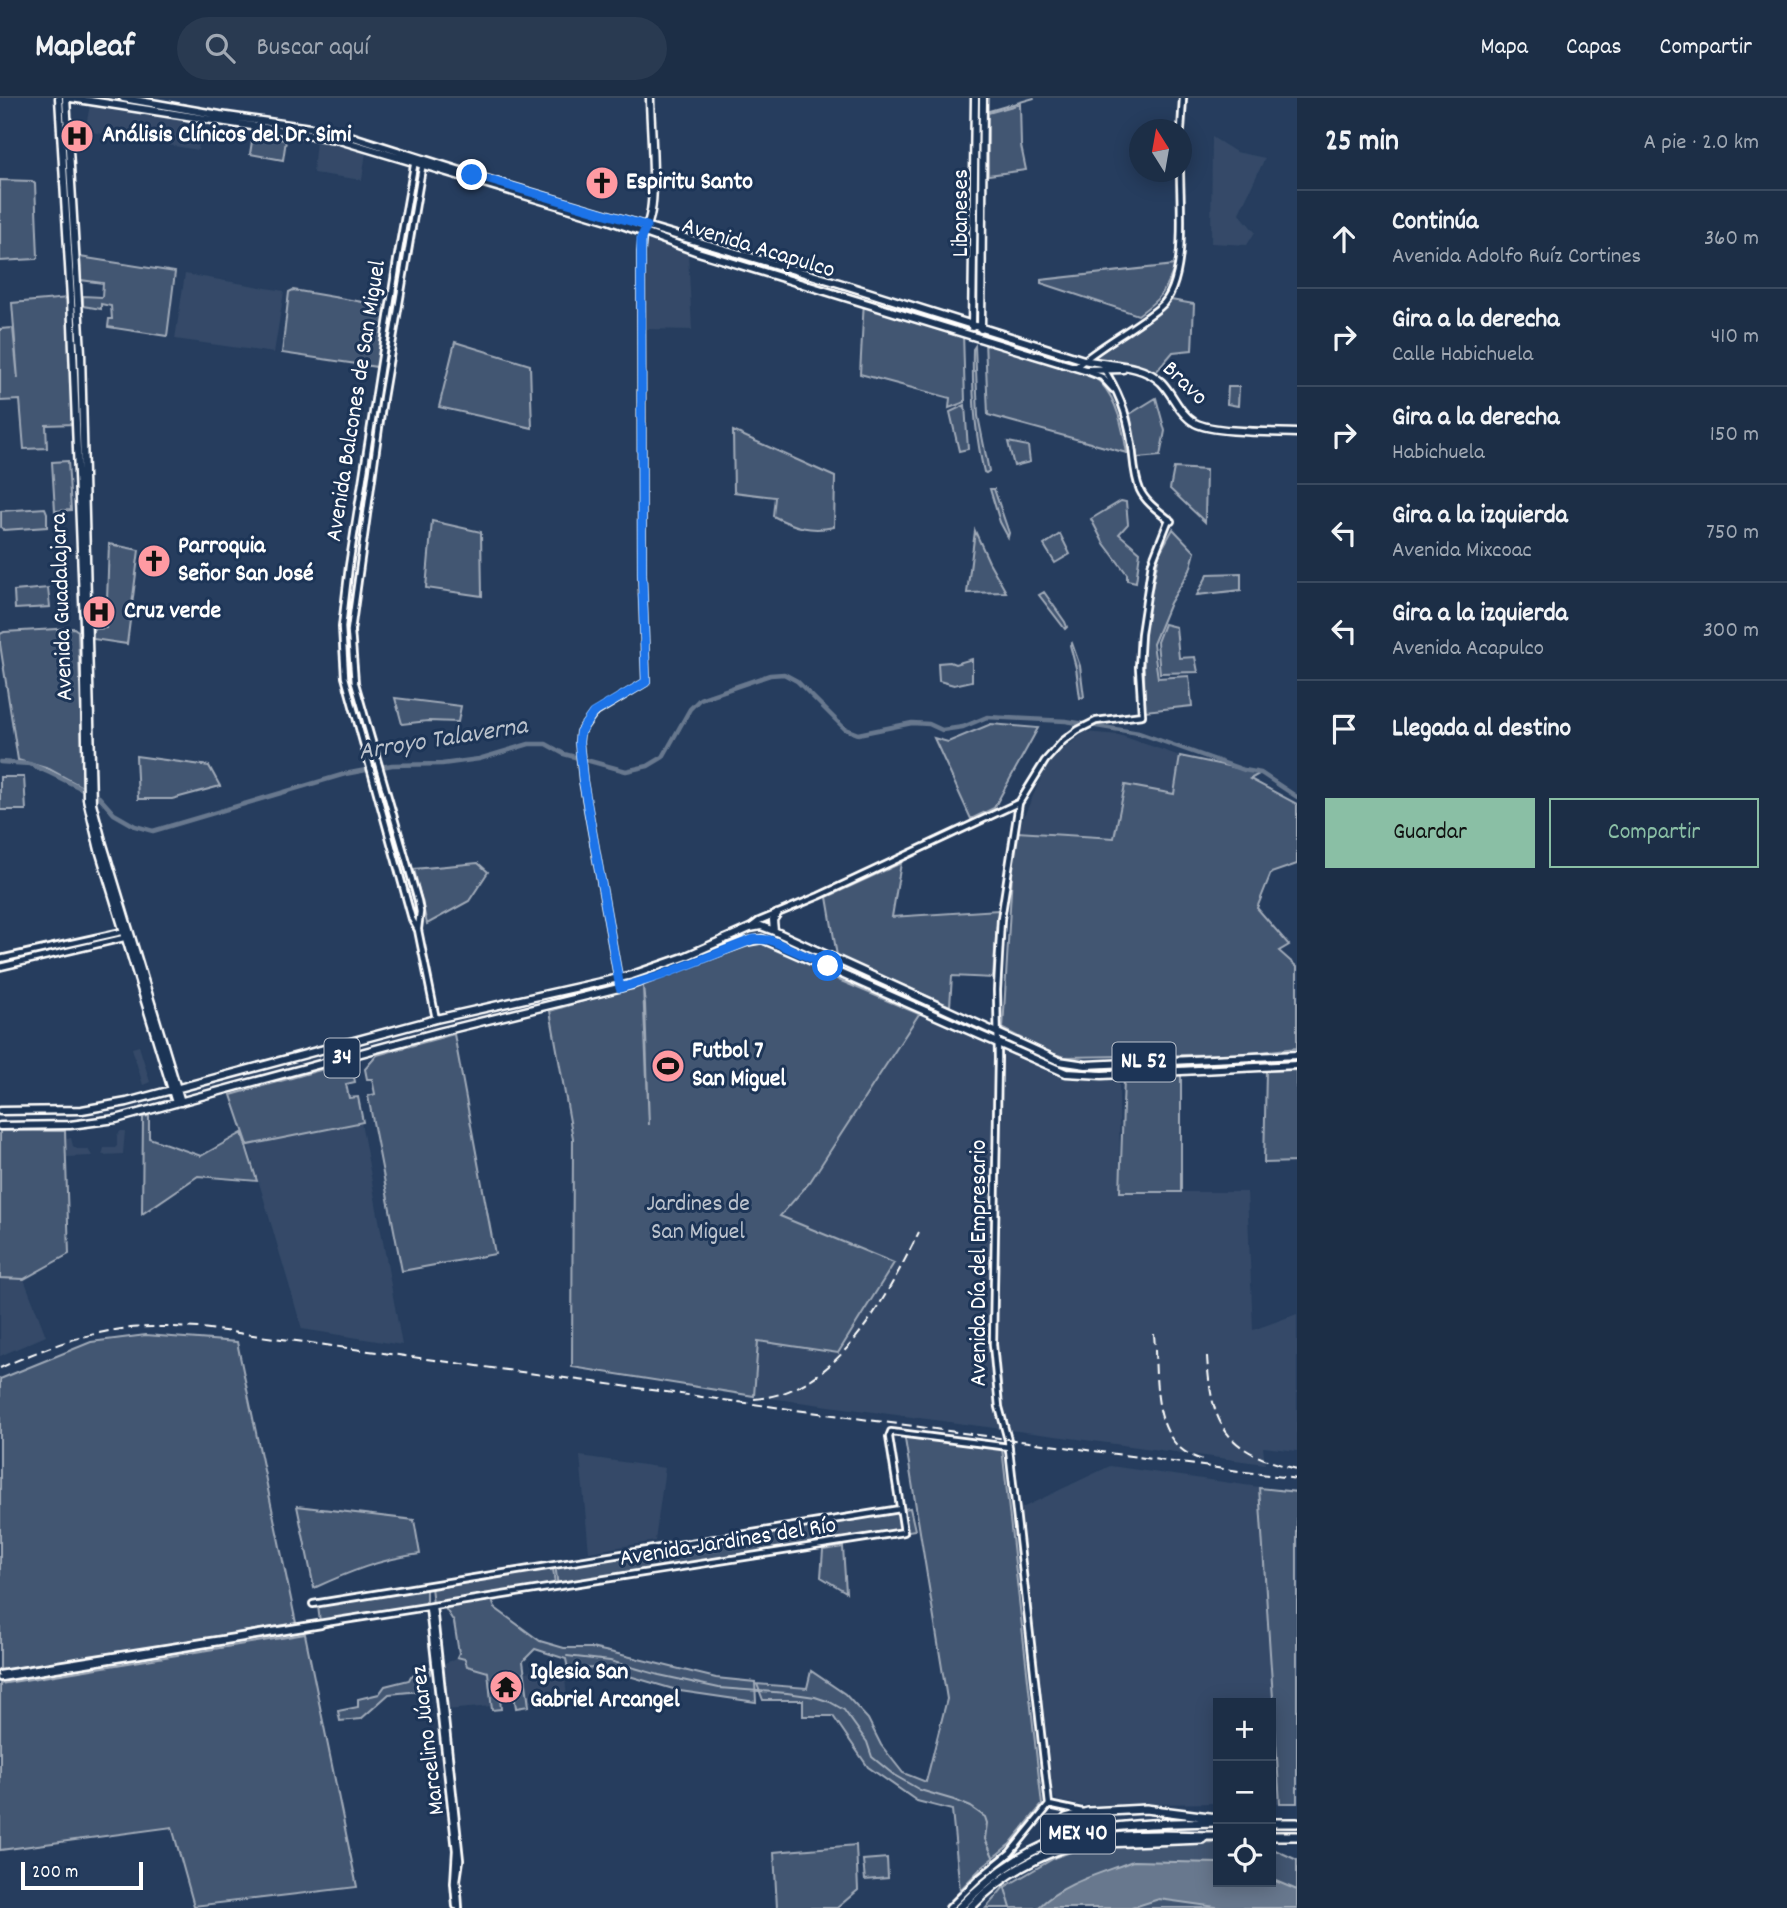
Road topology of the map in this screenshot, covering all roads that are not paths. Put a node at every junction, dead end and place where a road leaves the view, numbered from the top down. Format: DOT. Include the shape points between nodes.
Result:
graph roads {
  1 [pos="63,98"];
  2 [pos="123,98"];
  3 [pos="650,98"];
  4 [pos="975,98"];
  5 [pos="984,98"];
  6 [pos="1183,98"];
  7 [pos="80,99"];
  8 [pos="67,112"];
  9 [pos="1182,119"];
  10 [pos="419,161"];
  11 [pos="1180,182"];
  12 [pos="645,229"];
  13 [pos="751,257"];
  14 [pos="777,275"];
  15 [pos="861,290"];
  16 [pos="846,297"];
  17 [pos="921,309"];
  18 [pos="913,317"];
  19 [pos="973,326"];
  20 [pos="981,328"];
  21 [pos="971,336"];
  22 [pos="981,338"];
  23 [pos="1084,360"];
  24 [pos="1076,367"];
  25 [pos="1102,367"];
  26 [pos="1085,370"];
  27 [pos="1116,392"];
  28 [pos="1297,433"];
  29 [pos="84,587"];
  30 [pos="1019,803"];
  31 [pos="396,822"];
  32 [pos="387,824"];
  33 [pos="418,901"];
  34 [pos="408,904"];
  35 [pos="774,915"];
  36 [pos="761,926"];
  37 [pos="750,928"];
  38 [pos="418,930"];
  39 [pos="775,931"];
  40 [pos="128,933"];
  41 [pos="42,954"];
  42 [pos="0,959"];
  43 [pos="0,967"];
  44 [pos="618,979"];
  45 [pos="620,988"];
  46 [pos="436,1019"];
  47 [pos="998,1032"];
  48 [pos="998,1043"];
  49 [pos="1297,1055"];
  50 [pos="1297,1065"];
  51 [pos="175,1090"];
  52 [pos="178,1102"];
  53 [pos="0,1111"];
  54 [pos="0,1126"];
  55 [pos="1009,1447"];
  56 [pos="900,1509"];
  57 [pos="313,1604"];
  58 [pos="431,1607"];
  59 [pos="0,1676"];
  60 [pos="1049,1805"];
  61 [pos="1088,1812"];
  62 [pos="1213,1819"];
  63 [pos="1213,1820"];
  64 [pos="1276,1823"];
  65 [pos="1297,1823"];
  66 [pos="1208,1836"];
  67 [pos="1213,1836"];
  68 [pos="1276,1836"];
  69 [pos="1297,1836"];
  70 [pos="458,1908"];
  71 [pos="949,1908"];
  72 [pos="959,1908"];
  73 [pos="970,1908"];
  1 -- 7 [label="main road, Avenida Acapulco"];
  1 -- 8 [label="main road, Avenida Guadalajara"];
  1 -- 29 [label="main road, Avenida Guadalajara"];
  2 -- 10 [label="main road, Avenida Acapulco" via="331,131"];
  3 -- 12 [label="main road" via="652,214"];
  4 -- 19 [label="main road, Libaneses"];
  5 -- 20 [label="main road, Libaneses"];
  6 -- 9 [label="street"];
  7 -- 8 [label="main road"];
  7 -- 10 [label="main road, Avenida Acapulco" via="324,136"];
  8 -- 29 [label="main road, Avenida Guadalajara" via="79,301"];
  10 -- 12 [label="main road, Avenida Acapulco"];
  10 -- 31 [label="street, Avenida Balcones de San Miguel" via="351,631 355,683"];
  10 -- 32 [label="street, Avenida Balcones de San Miguel" via="370,424 342,626 345,677"];
  11 -- 23 [label="street" via="1179,263 1171,293 1156,310"];
  12 -- 13 [label="main road, Avenida Acapulco"];
  12 -- 14 [label="main road, Avenida Acapulco" via="677,244"];
  12 -- 44 [label="street" via="641,238 646,682 593,713 580,732 579,753"];
  13 -- 14 [label="main road" via="756,265"];
  13 -- 15 [label="main road, Avenida Acapulco"];
  14 -- 16 [label="main road, Avenida Acapulco"];
  15 -- 16 [label="main road"];
  15 -- 17 [label="main road, Avenida Acapulco"];
  16 -- 18 [label="main road, Avenida Acapulco"];
  17 -- 18 [label="main road" via="921,316"];
  17 -- 19 [label="main road, Avenida Acapulco"];
  18 -- 21 [label="main road, Avenida Acapulco"];
  19 -- 20 [label="main road, Avenida Acapulco"];
  19 -- 21 [label="main road, Libaneses"];
  20 -- 22 [label="main road, Libaneses"];
  20 -- 23 [label="main road, Avenida Acapulco"];
  21 -- 22 [label="main road, Avenida Acapulco"];
  22 -- 24 [label="main road, Avenida Acapulco"];
  23 -- 24 [label="street"];
  23 -- 25 [label="main road, Avenida Acapulco"];
  24 -- 26 [label="main road, Avenida Acapulco"];
  25 -- 26 [label="main road, Avenida Acapulco"];
  25 -- 27 [label="street"];
  25 -- 28 [label="main road, Bravo" via="1128,368 1157,379 1185,415 1203,426"];
  26 -- 27 [label="street" via="1102,377"];
  27 -- 30 [label="street" via="1128,422 1140,491 1170,523 1152,562 1141,634 1142,715 1096,721 1070,736 1040,767"];
  29 -- 40 [label="main road, Avenida Guadalajara" via="89,801 99,850"];
  30 -- 35 [label="street"];
  30 -- 47 [label="street, Avenida Día del Empresario" via="1001,919"];
  31 -- 32 [label="street"];
  31 -- 33 [label="street, Avenida Balcones de San Miguel"];
  32 -- 34 [label="street, Avenida Balcones de San Miguel"];
  33 -- 34 [label="street"];
  33 -- 38 [label="street, Avenida Balcones de San Miguel"];
  34 -- 38 [label="street, Avenida Balcones de San Miguel"];
  35 -- 36 [label="street"];
  35 -- 37 [label="street"];
  35 -- 39 [label="main road"];
  36 -- 37 [label="main road, 34"];
  36 -- 39 [label="main road, 34"];
  37 -- 44 [label="main road, 34"];
  38 -- 46 [label="street, Avenida Balcones de San Miguel"];
  39 -- 47 [label="main road, 34"];
  40 -- 41 [label="street"];
  40 -- 51 [label="main road, Avenida Guadalajara"];
  41 -- 42 [label="street"];
  41 -- 43 [label="street"];
  44 -- 45 [label="street"];
  44 -- 46 [label="main road, 34"];
  45 -- 48 [label="main road, 34" via="762,939"];
  45 -- 52 [label="main road, 34"];
  46 -- 51 [label="main road, 34"];
  47 -- 48 [label="street, Avenida Día del Empresario"];
  47 -- 49 [label="main road, NL 52" via="1047,1056 1079,1065"];
  48 -- 50 [label="main road, NL 52" via="1072,1074"];
  48 -- 55 [label="street, Avenida Día del Empresario" via="993,1344 999,1407"];
  51 -- 52 [label="main road, Avenida Guadalajara"];
  51 -- 53 [label="main road, 34" via="82,1110"];
  52 -- 54 [label="main road, 34" via="95,1123"];
  55 -- 56 [label="street" via="891,1432"];
  55 -- 60 [label="street, Avenida Día del Empresario"];
  56 -- 57 [label="street, Avenida Jardines del Río"];
  56 -- 58 [label="street, Avenida Jardines del Río" via="904,1532"];
  58 -- 59 [label="street, Avenida Jardines del Río"];
  58 -- 70 [label="street, Marcelino Júarez"];
  60 -- 61 [label="street"];
  60 -- 71 [label="street" via="1010,1853"];
  61 -- 62 [label="highway" via="1146,1809"];
  61 -- 66 [label="highway, bridge" via="1071,1815 1062,1826 1072,1845 1192,1841"];
  63 -- 72 [label="highway, MEX 40" via="1136,1823 1070,1836 1020,1858"];
  64 -- 65 [label="highway"];
  66 -- 67 [label="highway, MEX 40"];
  66 -- 73 [label="highway, MEX 40" via="1116,1837 1066,1847 1012,1873"];
  68 -- 69 [label="highway"];
}
